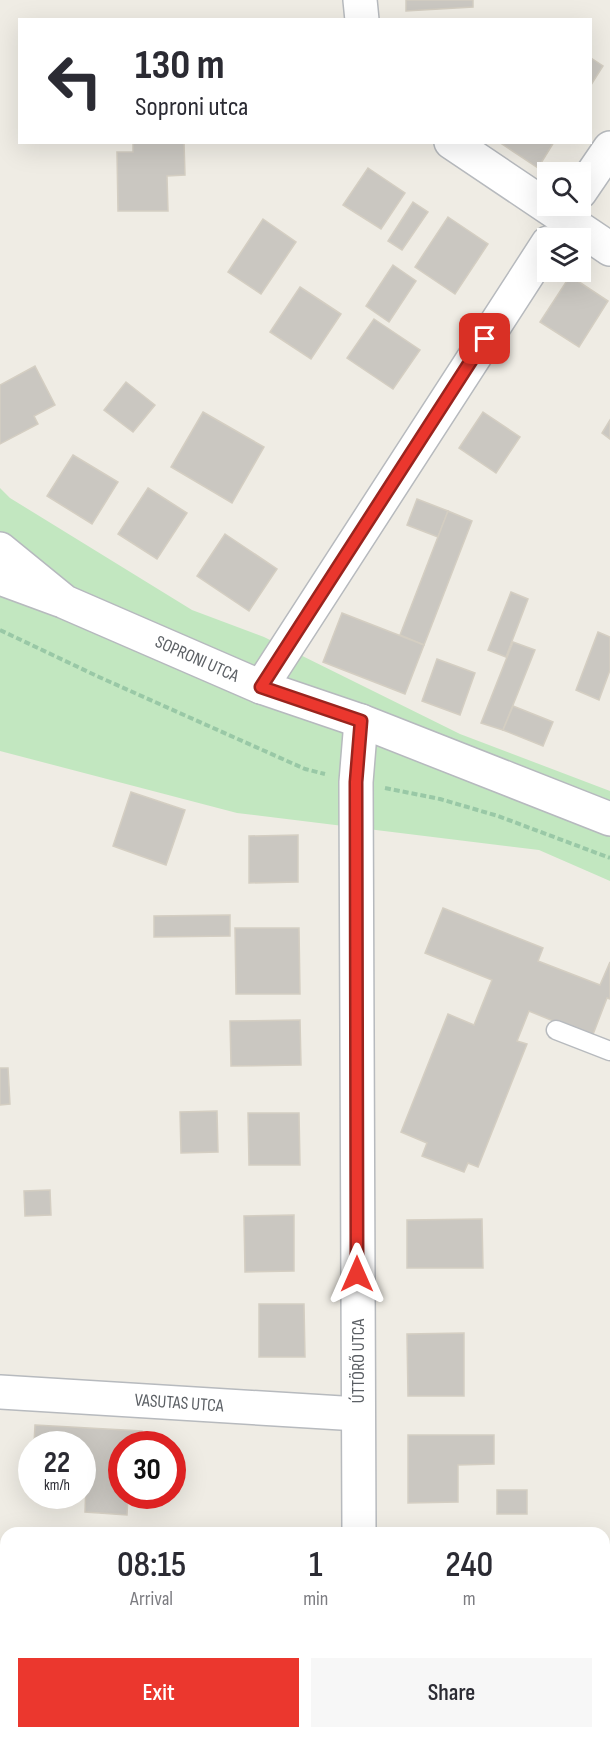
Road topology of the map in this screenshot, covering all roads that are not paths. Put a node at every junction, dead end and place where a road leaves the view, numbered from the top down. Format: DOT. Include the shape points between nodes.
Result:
graph roads {
  1 [pos="360,0"];
  2 [pos="362,18"];
  3 [pos="454,144"];
  4 [pos="610,148"];
  5 [pos="563,219"];
  6 [pos="610,249"];
  7 [pos="0,549"];
  8 [pos="0,578"];
  9 [pos="65,602"];
  10 [pos="261,687"];
  11 [pos="361,721"];
  12 [pos="610,819"];
  13 [pos="556,1030"];
  14 [pos="610,1051"];
  15 [pos="0,1392"];
  16 [pos="358,1414"];
  17 [pos="358,1527"];
  1 -- 2 [label="street"];
  3 -- 5 [label="street"];
  4 -- 5 [label="street"];
  5 -- 6 [label="street"];
  5 -- 10 [label="street"];
  7 -- 9 [label="street, SOPRONI UTCA"];
  8 -- 9 [label="street"];
  9 -- 10 [label="street, SOPRONI UTCA"];
  10 -- 11 [label="street, SOPRONI UTCA"];
  11 -- 12 [label="street, SOPRONI UTCA"];
  11 -- 16 [label="street, ÚTTÖRŐ UTCA" via="356,782"];
  13 -- 14 [label="lane"];
  15 -- 16 [label="street, VASUTAS UTCA"];
  16 -- 17 [label="street, ÚTTÖRŐ UTCA"];
}
